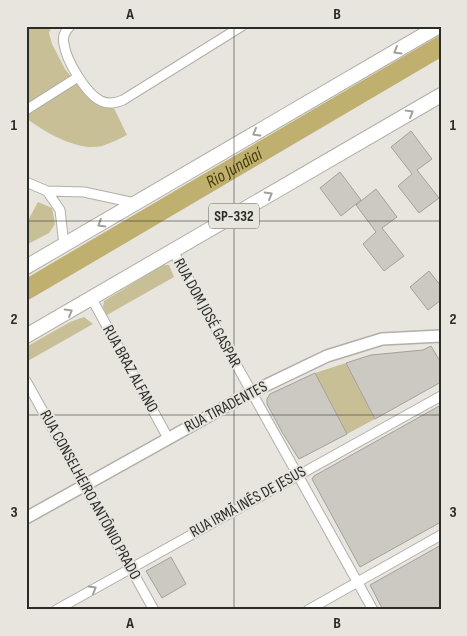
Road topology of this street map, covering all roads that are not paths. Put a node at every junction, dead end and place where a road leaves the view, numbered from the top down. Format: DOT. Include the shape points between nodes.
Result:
graph roads {
  1 [pos="70,26"];
  2 [pos="242,26"];
  3 [pos="439,26"];
  4 [pos="78,77"];
  5 [pos="441,95"];
  6 [pos="26,110"];
  7 [pos="26,182"];
  8 [pos="47,191"];
  9 [pos="135,203"];
  10 [pos="64,245"];
  11 [pos="173,251"];
  12 [pos="26,267"];
  13 [pos="92,299"];
  14 [pos="26,336"];
  15 [pos="440,338"];
  16 [pos="26,381"];
  17 [pos="250,393"];
  18 [pos="441,396"];
  19 [pos="168,438"];
  20 [pos="296,475"];
  21 [pos="84,485"];
  22 [pos="26,518"];
  23 [pos="441,535"];
  24 [pos="130,568"];
  25 [pos="357,582"];
  26 [pos="56,610"];
  27 [pos="154,610"];
  28 [pos="308,610"];
  29 [pos="373,610"];
  1 -- 4 [label="street" via="63,37 64,45"];
  2 -- 4 [label="street" via="124,100 111,104 102,102"];
  3 -- 9 [label="main road, one-way"];
  4 -- 6 [label="street"];
  11 -- 5 [label="main road, SP-332, one-way"];
  7 -- 8 [label="street"];
  8 -- 9 [label="street" via="84,192"];
  8 -- 10 [label="street" via="60,210"];
  9 -- 10 [label="main road, one-way"];
  10 -- 12 [label="main road"];
  11 -- 13 [label="main road, SP-332"];
  11 -- 17 [label="street, RUA DOM JOSÉ GASPAR"];
  14 -- 13 [label="main road, SP-332, one-way"];
  13 -- 19 [label="street, RUA BRAZ ALFANO"];
  15 -- 17 [label="street, RUA TIRADENTES" via="382,340 327,356"];
  16 -- 21 [label="street, RUA CONSELHEIRO ANTÔNIO PRADO"];
  17 -- 19 [label="street, RUA TIRADENTES"];
  17 -- 20 [label="street, RUA DOM JOSÉ GASPAR"];
  18 -- 20 [label="street, RUA IRMÃ INÊS DE JESUS"];
  19 -- 21 [label="street, RUA TIRADENTES"];
  20 -- 24 [label="street, RUA IRMÃ INÊS DE JESUS"];
  20 -- 25 [label="street, RUA DOM JOSÉ GASPAR"];
  21 -- 22 [label="street, RUA TIRADENTES"];
  21 -- 24 [label="street, RUA CONSELHEIRO ANTÔNIO PRADO"];
  23 -- 25 [label="street"];
  26 -- 24 [label="street, RUA IRMÃ INÊS DE JESUS, one-way"];
  24 -- 27 [label="street, RUA CONSELHEIRO ANTÔNIO PRADO"];
  25 -- 28 [label="street"];
  25 -- 29 [label="street, RUA DOM JOSÉ GASPAR"];
}
